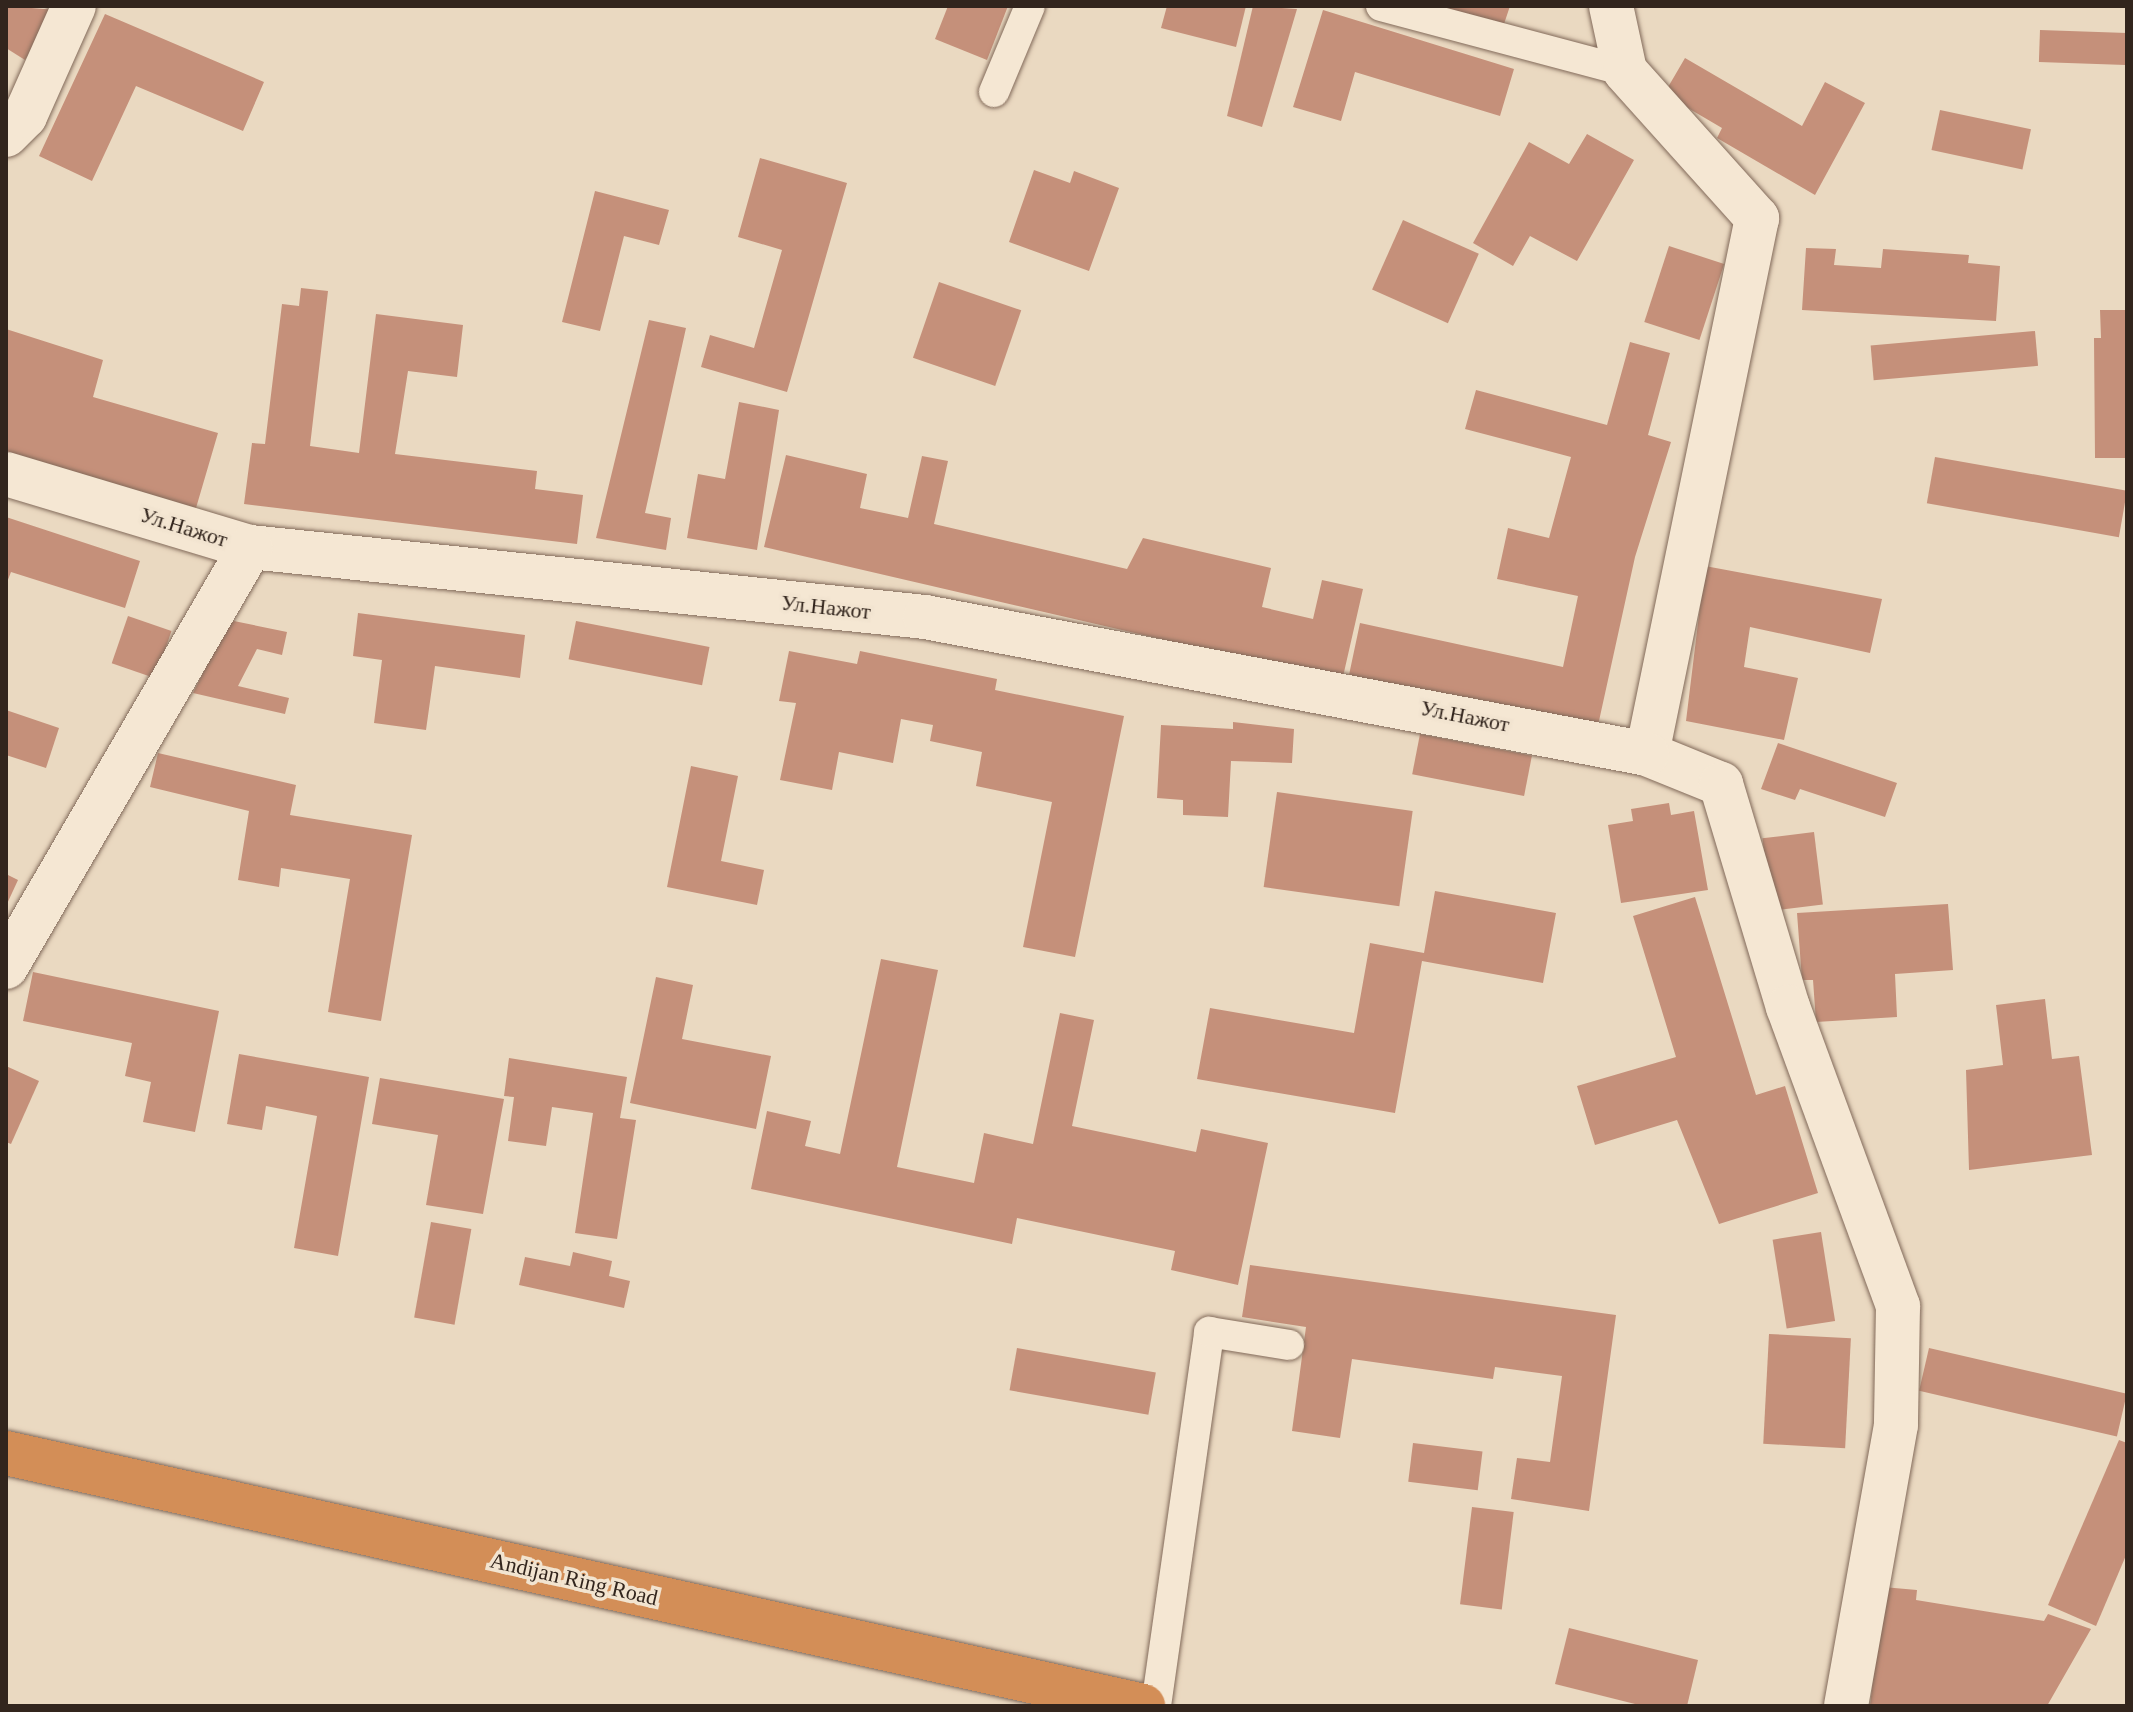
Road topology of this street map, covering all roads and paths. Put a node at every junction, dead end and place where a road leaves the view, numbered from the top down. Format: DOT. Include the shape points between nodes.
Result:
graph roads {
  1 [pos="74,6"];
  2 [pos="1030,6"];
  3 [pos="1381,6"];
  4 [pos="1611,6"];
  5 [pos="1625,71"];
  6 [pos="994,92"];
  7 [pos="6,135"];
  8 [pos="6,474"];
  9 [pos="250,547"];
  10 [pos="1647,754"];
  11 [pos="6,967"];
  12 [pos="1289,1345"];
  13 [pos="6,1453"];
  14 [pos="1143,1706"];
  15 [pos="1156,1706"];
  16 [pos="1846,1706"];
  1 -- 7 [label="street" via="25,116"];
  2 -- 6 [label="lane"];
  3 -- 5 [label="lane"];
  4 -- 5 [label="street"];
  5 -- 10 [label="street" via="1757,218"];
  8 -- 9 [label="street, Ул.Нажот"];
  9 -- 10 [label="street, Ул.Нажот" via="925,617"];
  9 -- 11 [label="street"];
  10 -- 16 [label="street, Ул.Нажот" via="1721,784 1788,1007 1898,1306 1896,1425"];
  12 -- 15 [label="lane" via="1209,1332"];
  13 -- 14 [label="highway, Andijan Ring Road"];
}
